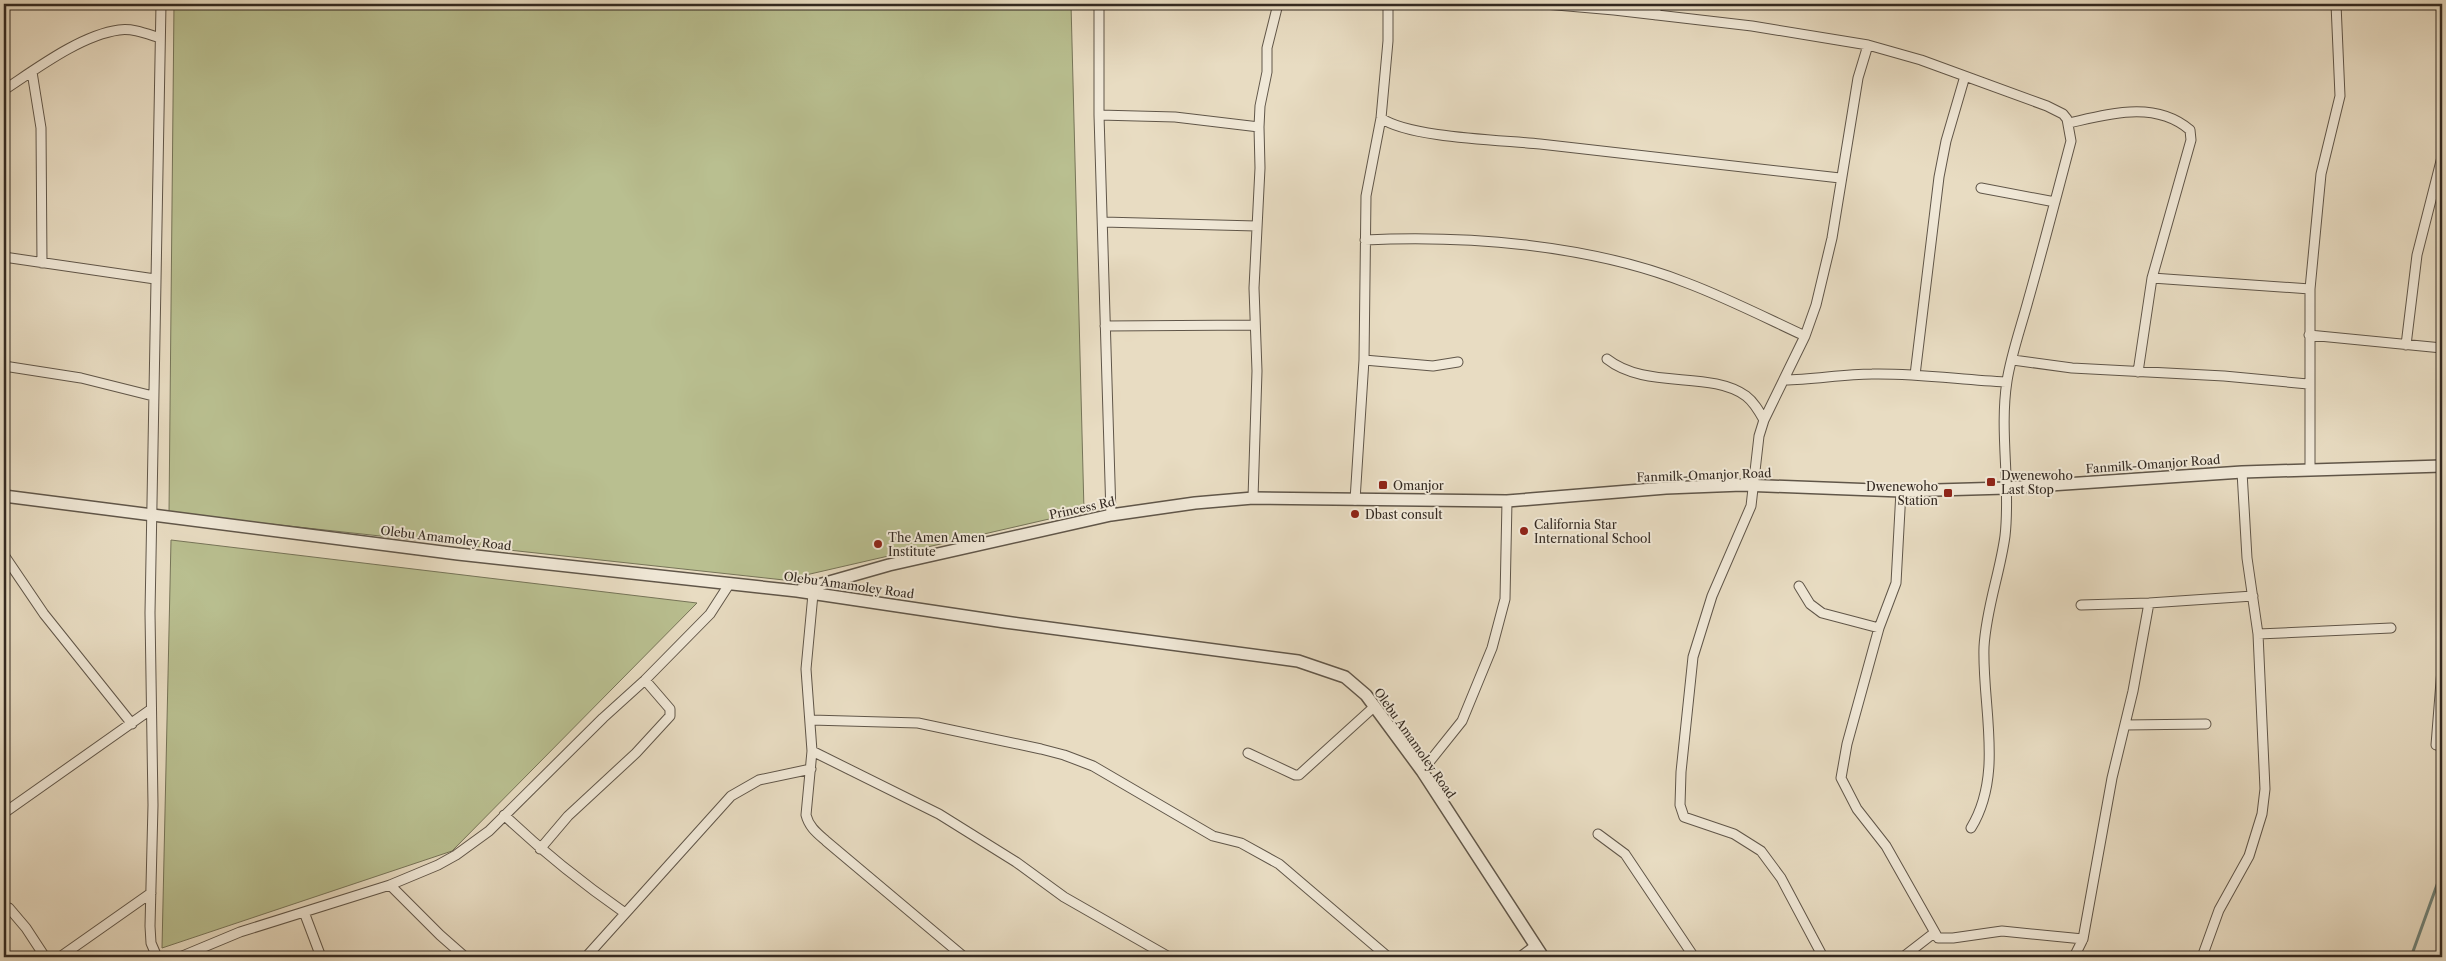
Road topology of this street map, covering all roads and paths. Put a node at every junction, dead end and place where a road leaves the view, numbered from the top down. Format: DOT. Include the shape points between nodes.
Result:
graph roads {
  1 [pos="161,4"];
  2 [pos="1099,4"];
  3 [pos="1278,4"];
  4 [pos="1388,4"];
  5 [pos="1545,4"];
  6 [pos="1656,4"];
  7 [pos="2336,4"];
  8 [pos="2440,4"];
  9 [pos="2442,12"];
  10 [pos="1656,15"];
  11 [pos="160,38"];
  12 [pos="1868,45"];
  13 [pos="32,72"];
  14 [pos="1965,76"];
  15 [pos="4,90"];
  16 [pos="1099,114"];
  17 [pos="1381,118"];
  18 [pos="2069,123"];
  19 [pos="1259,128"];
  20 [pos="2442,157"];
  21 [pos="1840,178"];
  22 [pos="1982,188"];
  23 [pos="2055,202"];
  24 [pos="1103,222"];
  25 [pos="1256,226"];
  26 [pos="1366,240"];
  27 [pos="4,257"];
  28 [pos="42,263"];
  29 [pos="155,278"];
  30 [pos="2152,278"];
  31 [pos="2310,289"];
  32 [pos="1255,325"];
  33 [pos="1105,326"];
  34 [pos="2309,335"];
  35 [pos="1805,336"];
  36 [pos="2406,345"];
  37 [pos="2442,348"];
  38 [pos="1607,359"];
  39 [pos="1364,360"];
  40 [pos="2013,360"];
  41 [pos="1458,362"];
  42 [pos="4,366"];
  43 [pos="2138,372"];
  44 [pos="1915,375"];
  45 [pos="1784,380"];
  46 [pos="2006,382"];
  47 [pos="2308,384"];
  48 [pos="153,396"];
  49 [pos="1764,420"];
  50 [pos="2442,466"];
  51 [pos="2310,470"];
  52 [pos="2242,472"];
  53 [pos="1755,486"];
  54 [pos="2006,488"];
  55 [pos="1901,492"];
  56 [pos="4,496"];
  57 [pos="1253,498"];
  58 [pos="1355,500"];
  59 [pos="1506,501"];
  60 [pos="1111,515"];
  61 [pos="153,516"];
  62 [pos="4,555"];
  63 [pos="730,584"];
  64 [pos="1799,586"];
  65 [pos="796,591"];
  66 [pos="813,594"];
  67 [pos="2253,596"];
  68 [pos="2148,603"];
  69 [pos="2081,605"];
  70 [pos="1878,628"];
  71 [pos="2390,628"];
  72 [pos="2258,634"];
  73 [pos="2442,668"];
  74 [pos="645,680"];
  75 [pos="1375,706"];
  76 [pos="150,710"];
  77 [pos="811,720"];
  78 [pos="132,724"];
  79 [pos="2126,724"];
  80 [pos="2206,724"];
  81 [pos="2436,745"];
  82 [pos="812,752"];
  83 [pos="1248,753"];
  84 [pos="811,769"];
  85 [pos="1422,772"];
  86 [pos="4,813"];
  87 [pos="504,815"];
  88 [pos="1971,828"];
  89 [pos="1598,834"];
  90 [pos="540,849"];
  91 [pos="390,885"];
  92 [pos="151,893"];
  93 [pos="9,908"];
  94 [pos="304,912"];
  95 [pos="625,914"];
  96 [pos="1934,934"];
  97 [pos="2083,939"];
  98 [pos="1536,945"];
  99 [pos="45,957"];
  100 [pos="60,957"];
  101 [pos="157,957"];
  102 [pos="180,957"];
  103 [pos="321,957"];
  104 [pos="465,957"];
  105 [pos="586,957"];
  106 [pos="964,957"];
  107 [pos="1169,957"];
  108 [pos="1388,957"];
  109 [pos="1520,957"];
  110 [pos="1543,957"];
  111 [pos="1694,957"];
  112 [pos="1823,957"];
  113 [pos="1903,957"];
  114 [pos="2074,957"];
  115 [pos="2202,957"];
  1 -- 11 [label="street"];
  2 -- 16 [label="street"];
  3 -- 19 [label="street" via="1267,48"];
  4 -- 17 [label="street"];
  5 -- 10 [label="street"];
  6 -- 10 [label="street"];
  7 -- 31 [label="street" via="2340,96 2321,174"];
  8 -- 9 [label="street"];
  10 -- 12 [label="street" via="1824,36"];
  11 -- 13 [label="street" via="130,30 100,34"];
  11 -- 29 [label="street"];
  12 -- 14 [label="street"];
  12 -- 21 [label="street" via="1858,78"];
  13 -- 15 [label="street"];
  13 -- 28 [label="street" via="41,128"];
  14 -- 18 [label="street" via="2047,106 2063,114"];
  14 -- 44 [label="street" via="1939,177"];
  16 -- 19 [label="street" via="1175,117"];
  16 -- 24 [label="street"];
  17 -- 21 [label="street" via="1397,127 1464,137"];
  17 -- 26 [label="street" via="1366,196"];
  18 -- 23 [label="street" via="2071,141"];
  18 -- 30 [label="street" via="2137,110 2162,116 2190,130 2191,140"];
  19 -- 25 [label="street"];
  20 -- 36 [label="street" via="2417,255"];
  21 -- 35 [label="street" via="1832,238"];
  22 -- 23 [label="street"];
  23 -- 40 [label="street"];
  24 -- 25 [label="street"];
  24 -- 33 [label="street"];
  25 -- 32 [label="street"];
  26 -- 35 [label="street" via="1422,238 1566,250 1645,268 1687,282"];
  26 -- 39 [label="street"];
  27 -- 28 [label="street"];
  28 -- 29 [label="street"];
  29 -- 48 [label="street"];
  30 -- 31 [label="street"];
  30 -- 43 [label="street"];
  31 -- 34 [label="street"];
  32 -- 33 [label="street"];
  32 -- 57 [label="street" via="1257,371"];
  33 -- 60 [label="street"];
  34 -- 36 [label="street"];
  34 -- 47 [label="street"];
  35 -- 45 [label="street"];
  36 -- 37 [label="street"];
  38 -- 49 [label="street" via="1619,369 1645,376 1727,386 1755,404"];
  39 -- 41 [label="street" via="1433,366"];
  39 -- 58 [label="street"];
  40 -- 43 [label="street" via="2056,367"];
  40 -- 46 [label="street"];
  42 -- 48 [label="street" via="81,378"];
  43 -- 47 [label="street"];
  44 -- 45 [label="street" via="1871,374"];
  44 -- 46 [label="street"];
  45 -- 49 [label="street"];
  46 -- 54 [label="street"];
  47 -- 51 [label="street"];
  48 -- 61 [label="street"];
  49 -- 53 [label="street" via="1759,436"];
  50 -- 51 [label="street, Fanmilk-Omanjor Road"];
  51 -- 52 [label="street, Fanmilk-Omanjor Road"];
  52 -- 54 [label="street, Fanmilk-Omanjor Road"];
  52 -- 67 [label="street"];
  53 -- 55 [label="street, Fanmilk-Omanjor Road"];
  53 -- 59 [label="street, Fanmilk-Omanjor Road" via="1666,488"];
  53 -- 112 [label="street" via="1745,521 1712,596 1693,657 1680,805 1684,817 1734,834 1761,851 1781,878"];
  54 -- 55 [label="street, Fanmilk-Omanjor Road"];
  54 -- 88 [label="street" via="2005,535 1984,646 1989,766 1985,799"];
  55 -- 70 [label="street" via="1898,572"];
  56 -- 61 [label="street, Olebu Amamoley Road"];
  57 -- 58 [label="street, Princess Rd"];
  57 -- 60 [label="street, Princess Rd"];
  58 -- 59 [label="street, Princess Rd"];
  59 -- 85 [label="street" via="1505,599 1492,648 1462,722"];
  60 -- 65 [label="street, Princess Rd" via="896,564"];
  61 -- 63 [label="street, Olebu Amamoley Road"];
  61 -- 76 [label="street"];
  62 -- 78 [label="street" via="44,614"];
  63 -- 65 [label="street, Olebu Amamoley Road"];
  63 -- 74 [label="street" via="710,614"];
  64 -- 70 [label="street" via="1810,604 1822,613"];
  65 -- 66 [label="street, Olebu Amamoley Road"];
  66 -- 75 [label="street, Olebu Amamoley Road" via="1298,661 1344,677"];
  66 -- 77 [label="street" via="806,669"];
  67 -- 68 [label="street"];
  67 -- 72 [label="street"];
  68 -- 69 [label="street"];
  68 -- 79 [label="street"];
  70 -- 96 [label="street" via="1841,778 1857,809 1886,846"];
  71 -- 72 [label="street"];
  72 -- 115 [label="street" via="2265,781 2262,814 2249,856 2219,910"];
  73 -- 81 [label="street"];
  74 -- 87 [label="street"];
  74 -- 90 [label="street" via="670,709 670,716 636,753 568,816"];
  75 -- 83 [label="street" via="1299,775"];
  75 -- 85 [label="street, Olebu Amamoley Road"];
  76 -- 78 [label="street"];
  76 -- 92 [label="street"];
  77 -- 82 [label="street"];
  77 -- 108 [label="street" via="918,723 1056,753 1093,766 1213,836 1241,843 1279,864"];
  78 -- 86 [label="street"];
  79 -- 80 [label="street"];
  79 -- 97 [label="street" via="2112,778"];
  82 -- 84 [label="street"];
  82 -- 107 [label="street" via="940,814 1064,897"];
  84 -- 95 [label="street" via="759,780 731,796"];
  84 -- 106 [label="street" via="806,815 809,825"];
  85 -- 98 [label="street, Olebu Amamoley Road"];
  87 -- 90 [label="street"];
  87 -- 91 [label="street" via="456,855"];
  89 -- 111 [label="street" via="1625,854"];
  90 -- 95 [label="street"];
  91 -- 94 [label="street"];
  91 -- 104 [label="street"];
  92 -- 100 [label="street"];
  92 -- 101 [label="street" via="151,943"];
  93 -- 99 [label="street"];
  94 -- 102 [label="street" via="240,932"];
  94 -- 103 [label="street"];
  95 -- 105 [label="street"];
  96 -- 97 [label="street" via="1943,938 2002,931"];
  96 -- 113 [label="street"];
  97 -- 114 [label="street"];
  98 -- 109 [label="street"];
  98 -- 110 [label="street, Olebu Amamoley Road"];
}
